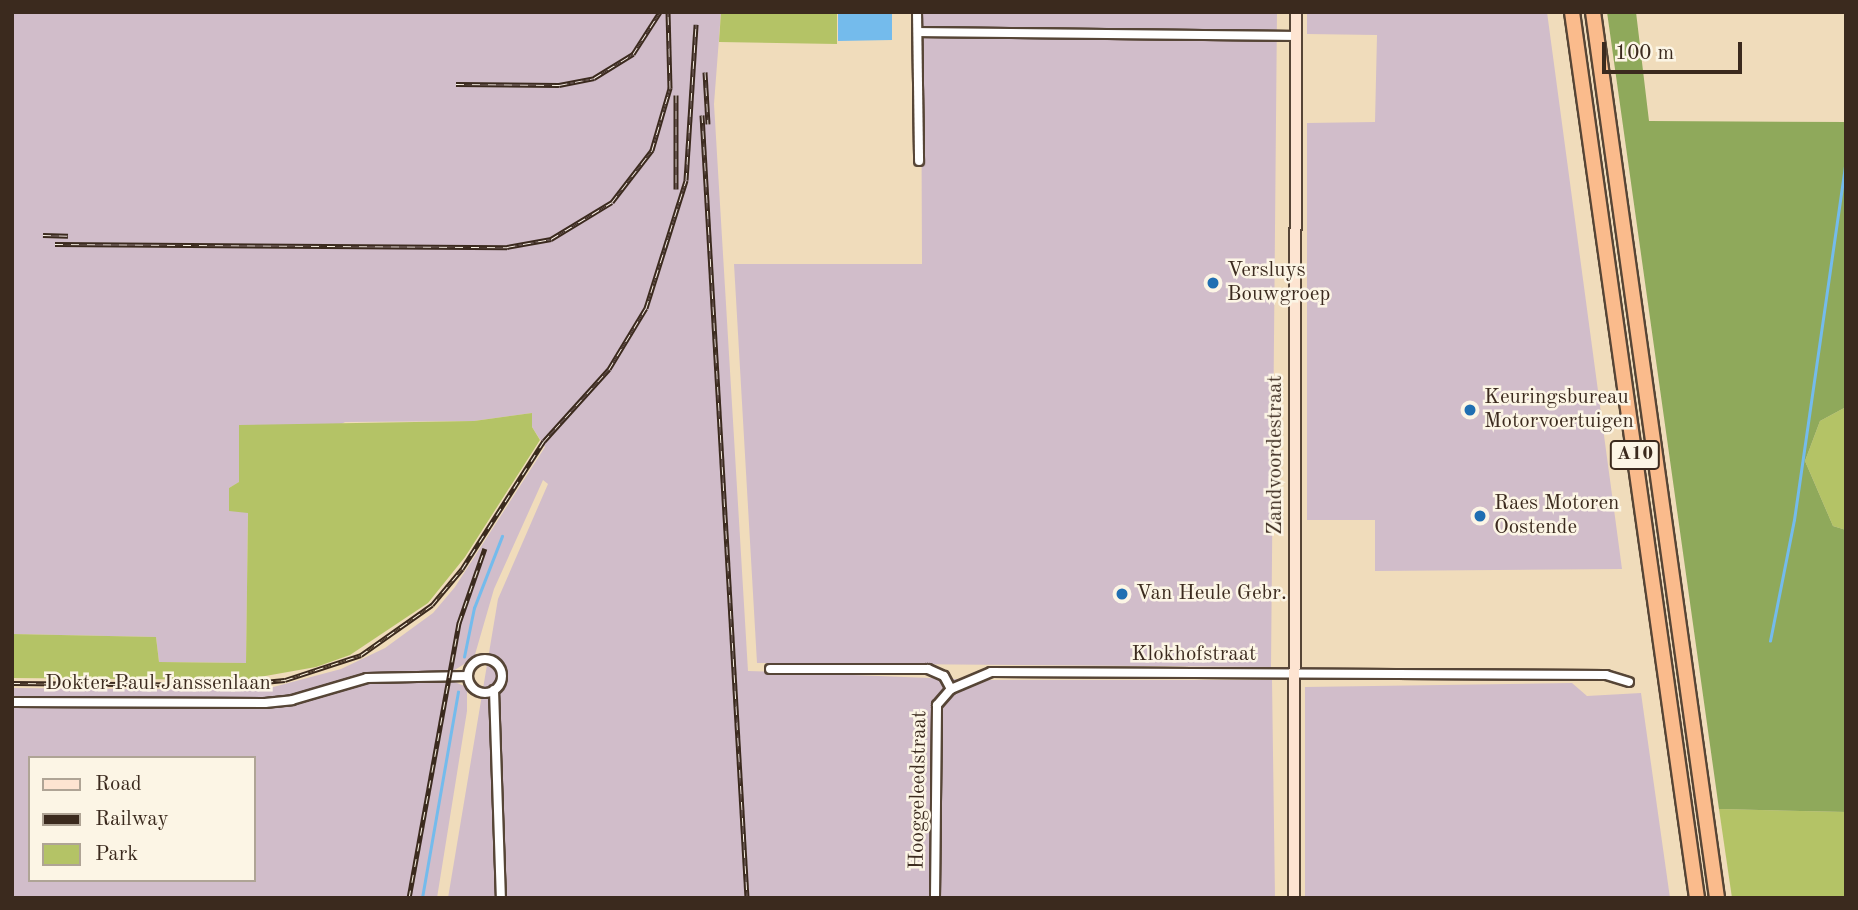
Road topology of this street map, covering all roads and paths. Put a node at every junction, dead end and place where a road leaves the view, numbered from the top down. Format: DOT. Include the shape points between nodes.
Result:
graph roads {
  1 [pos="918,12"];
  2 [pos="1296,12"];
  3 [pos="1570,12"];
  4 [pos="1593,12"];
  5 [pos="918,32"];
  6 [pos="1296,36"];
  7 [pos="919,161"];
  8 [pos="770,669"];
  9 [pos="1294,673"];
  10 [pos="468,676"];
  11 [pos="1629,682"];
  12 [pos="951,689"];
  13 [pos="494,690"];
  14 [pos="12,702"];
  15 [pos="501,898"];
  16 [pos="935,898"];
  17 [pos="1294,898"];
  18 [pos="1697,898"];
  19 [pos="1717,898"];
  1 -- 5 [label="street"];
  2 -- 6 [label="main road, Zandvoordestraat"];
  3 -- 18 [label="highway, A10"];
  4 -- 19 [label="highway, A10"];
  5 -- 6 [label="street"];
  5 -- 7 [label="street"];
  6 -- 9 [label="main road, Zandvoordestraat"];
  8 -- 12 [label="street" via="928,669 944,676"];
  9 -- 11 [label="street, Klokhofstraat" via="1606,675"];
  9 -- 12 [label="street, Klokhofstraat" via="991,672"];
  9 -- 17 [label="main road, Zandvoordestraat"];
  10 -- 13 [label="street, Dokter Paul Janssenlaan" via="477,691"];
  10 -- 13 [label="street, Dokter Paul Janssenlaan" via="476,661 490,660 500,670"];
  10 -- 14 [label="street, Dokter Paul Janssenlaan" via="367,678 292,700 265,703"];
  12 -- 16 [label="street, Hooggeleedstraat" via="937,705"];
  13 -- 15 [label="street, Dokter Paul Janssenlaan"];
}
